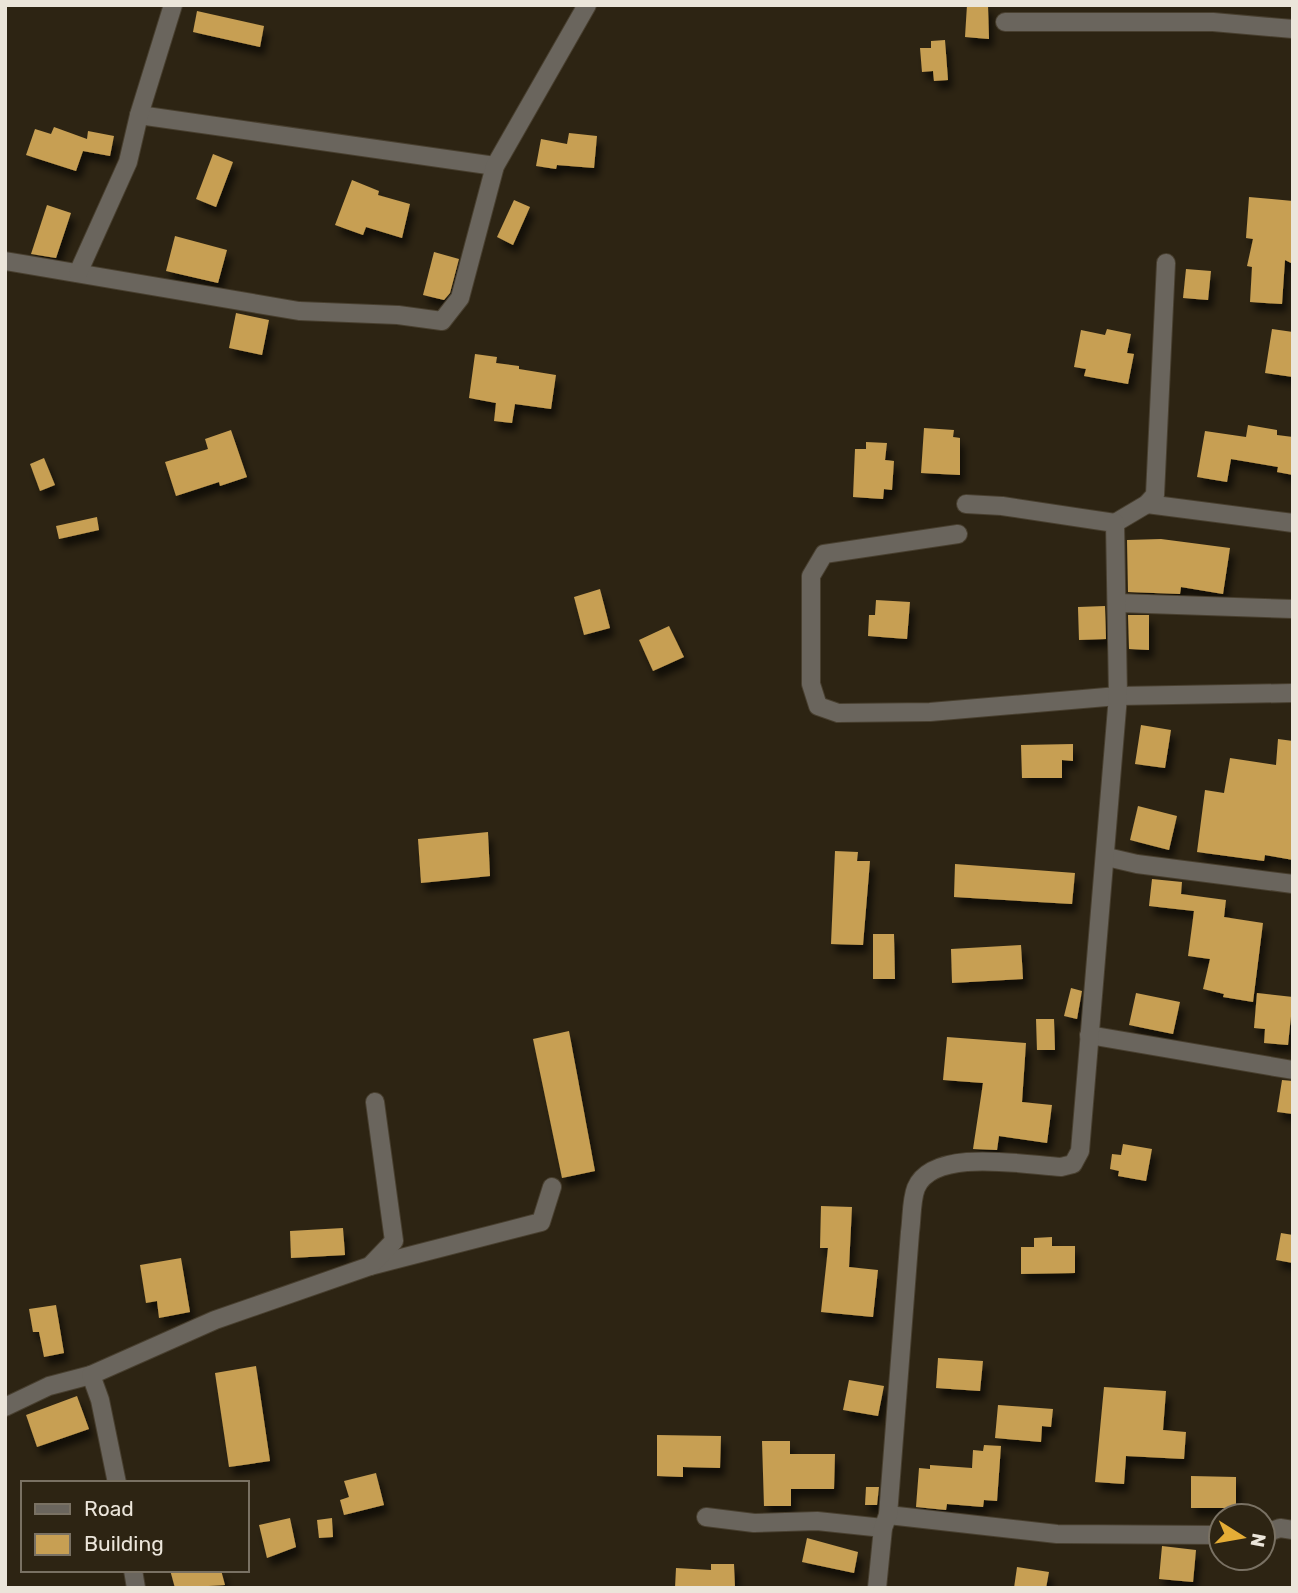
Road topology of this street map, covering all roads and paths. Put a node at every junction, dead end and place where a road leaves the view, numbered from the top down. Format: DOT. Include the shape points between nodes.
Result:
graph roads {
  1 [pos="173,5"];
  2 [pos="587,5"];
  3 [pos="1005,22"];
  4 [pos="1293,29"];
  5 [pos="139,115"];
  6 [pos="495,166"];
  7 [pos="5,261"];
  8 [pos="1166,263"];
  9 [pos="79,272"];
  10 [pos="966,504"];
  11 [pos="1147,504"];
  12 [pos="1115,523"];
  13 [pos="1293,523"];
  14 [pos="958,534"];
  15 [pos="1118,603"];
  16 [pos="1293,609"];
  17 [pos="1293,693"];
  18 [pos="1118,696"];
  19 [pos="1107,856"];
  20 [pos="1293,884"];
  21 [pos="1089,1035"];
  22 [pos="1293,1069"];
  23 [pos="375,1102"];
  24 [pos="552,1187"];
  25 [pos="370,1266"];
  26 [pos="92,1375"];
  27 [pos="5,1407"];
  28 [pos="117,1481"];
  29 [pos="706,1517"];
  30 [pos="886,1521"];
  31 [pos="1207,1535"];
  32 [pos="877,1588"];
  1 -- 5 [label="street"];
  2 -- 6 [label="street"];
  3 -- 4 [label="street" via="1213,22"];
  5 -- 6 [label="street"];
  5 -- 9 [label="street" via="128,162"];
  6 -- 9 [label="street" via="460,298 442,321 299,311"];
  7 -- 9 [label="street"];
  8 -- 11 [label="street" via="1155,495"];
  10 -- 12 [label="street"];
  11 -- 12 [label="street"];
  11 -- 13 [label="street"];
  12 -- 15 [label="street"];
  14 -- 18 [label="street" via="824,554 811,576 811,684 818,706 838,713 930,712"];
  15 -- 16 [label="street"];
  15 -- 18 [label="street"];
  17 -- 18 [label="street"];
  18 -- 19 [label="street"];
  19 -- 20 [label="street"];
  19 -- 21 [label="street" via="1098,906"];
  21 -- 22 [label="street"];
  21 -- 30 [label="street" via="1080,1151 1073,1164 964,1161 930,1171 916,1188"];
  23 -- 25 [label="street" via="394,1241"];
  24 -- 25 [label="street" via="541,1222"];
  25 -- 26 [label="street" via="215,1320"];
  26 -- 27 [label="street" via="49,1386"];
  26 -- 28 [label="street"];
  29 -- 30 [label="street" via="754,1523"];
  30 -- 31 [label="street" via="1057,1534"];
  30 -- 32 [label="street"];
}
